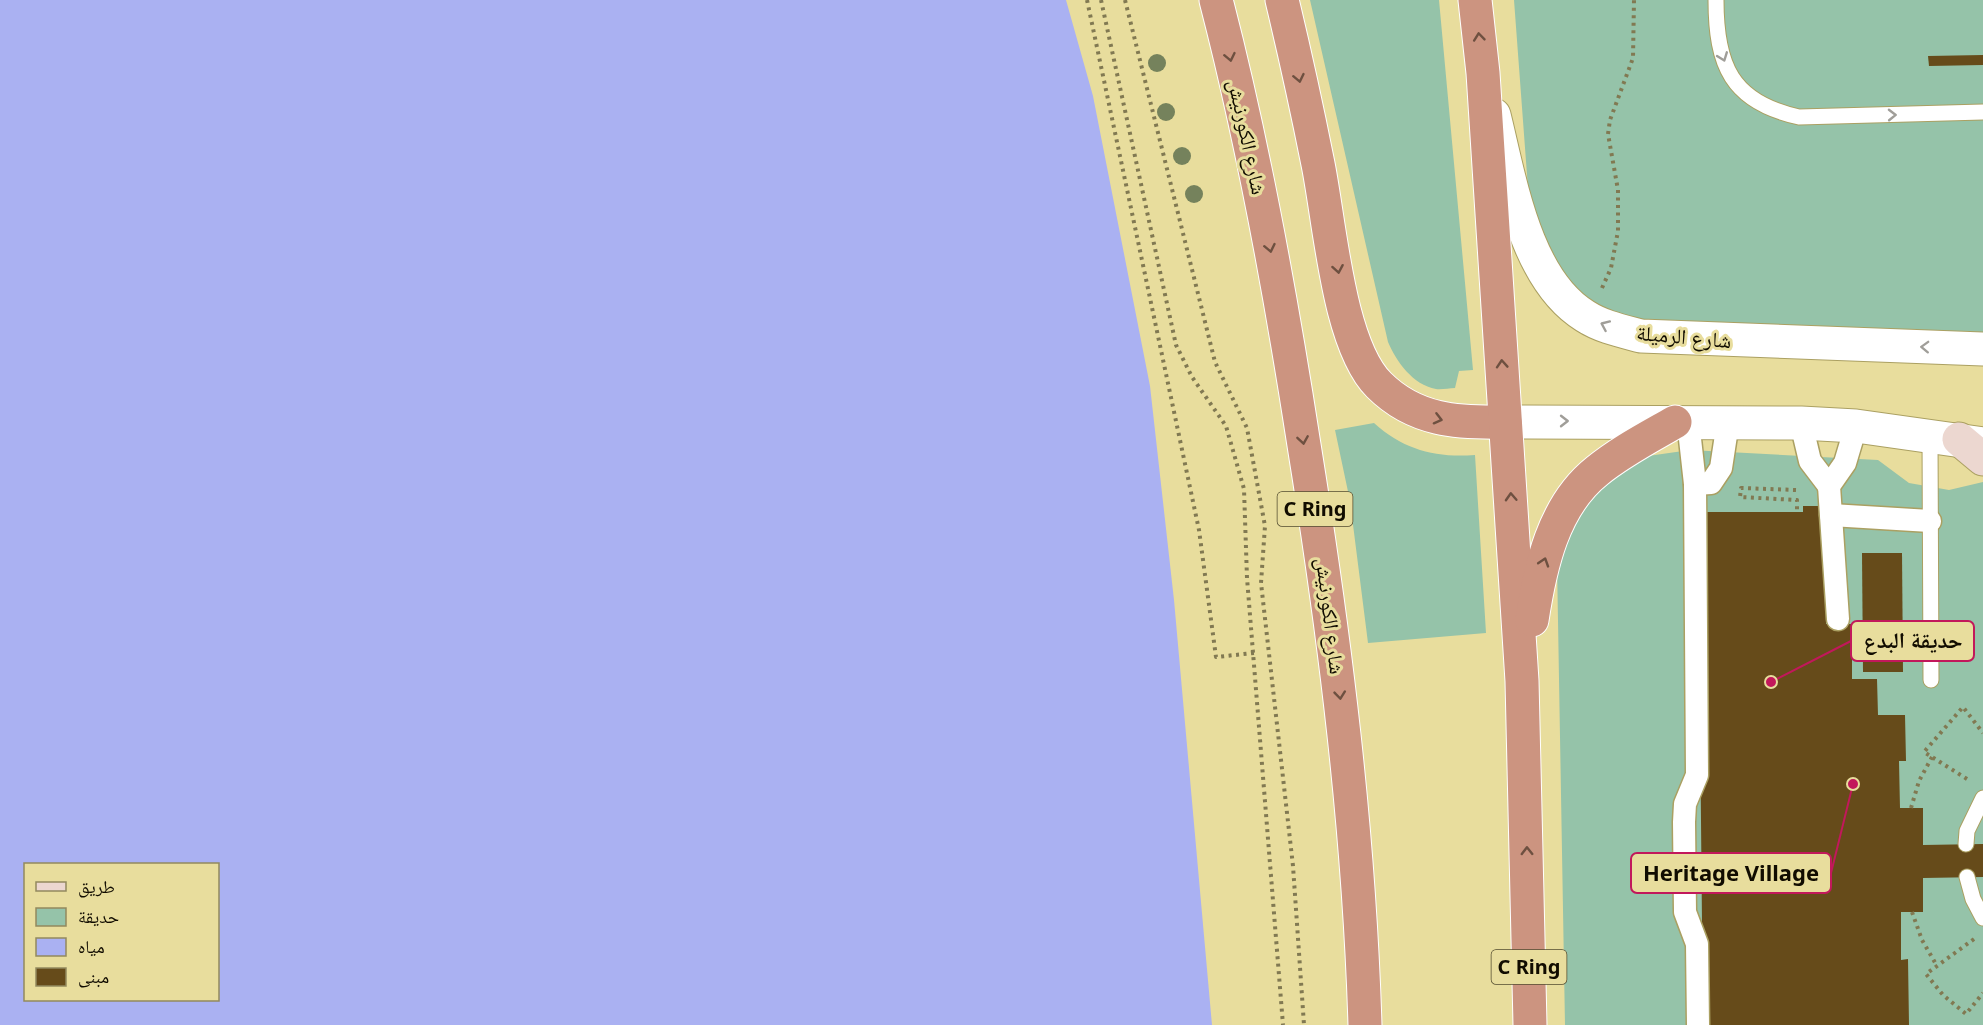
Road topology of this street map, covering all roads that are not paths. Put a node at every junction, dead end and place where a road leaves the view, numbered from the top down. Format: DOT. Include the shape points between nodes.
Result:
graph roads {
  1 [pos="1216,0"];
  2 [pos="1281,0"];
  3 [pos="1475,0"];
  4 [pos="1716,0"];
  5 [pos="1483,73"];
  6 [pos="1983,112"];
  7 [pos="1983,350"];
  8 [pos="1505,422"];
  9 [pos="1681,422"];
  10 [pos="1728,422"];
  11 [pos="1801,423"];
  12 [pos="1856,426"];
  13 [pos="1964,444"];
  14 [pos="1695,484"];
  15 [pos="1830,489"];
  16 [pos="1831,515"];
  17 [pos="1930,521"];
  18 [pos="1838,619"];
  19 [pos="1931,680"];
  20 [pos="1522,681"];
  21 [pos="1983,798"];
  22 [pos="1966,844"];
  23 [pos="1967,878"];
  24 [pos="1983,918"];
  25 [pos="1365,1025"];
  26 [pos="1530,1025"];
  27 [pos="1698,1025"];
  1 -- 25 [label="highway, شارع الكورنيش / C Ring, one-way" via="1281,301 1329,602 1348,768"];
  2 -- 8 [label="highway, one-way" via="1348,324 1364,366 1395,399 1414,411 1457,423"];
  5 -- 3 [label="highway, C Ring, one-way"];
  4 -- 6 [label="lane, one-way" via="1716,38 1731,76 1744,92 1779,112 1799,117"];
  7 -- 5 [label="street, شارع الرميلة, one-way" via="1641,336 1612,329 1585,316 1547,279 1529,241"];
  8 -- 5 [label="highway, C Ring, one-way"];
  8 -- 9 [label="street, one-way"];
  20 -- 8 [label="highway, C Ring, one-way"];
  9 -- 10 [label="street"];
  9 -- 14 [label="street"];
  20 -- 9 [label="highway, one-way" via="1538,580 1561,516 1573,496 1598,470"];
  10 -- 11 [label="street"];
  10 -- 14 [label="street" via="1718,475 1711,483"];
  11 -- 12 [label="street"];
  11 -- 15 [label="street" via="1810,461"];
  12 -- 13 [label="street"];
  12 -- 15 [label="street" via="1845,463"];
  13 -- 17 [label="lane"];
  14 -- 27 [label="street" via="1697,775 1685,804 1684,822 1685,912 1697,944"];
  15 -- 16 [label="street"];
  16 -- 17 [label="street"];
  16 -- 18 [label="street"];
  17 -- 19 [label="lane"];
  26 -- 20 [label="highway, C Ring, one-way"];
  21 -- 22 [label="lane" via="1967,831"];
  23 -- 24 [label="lane" via="1972,899"];
}
